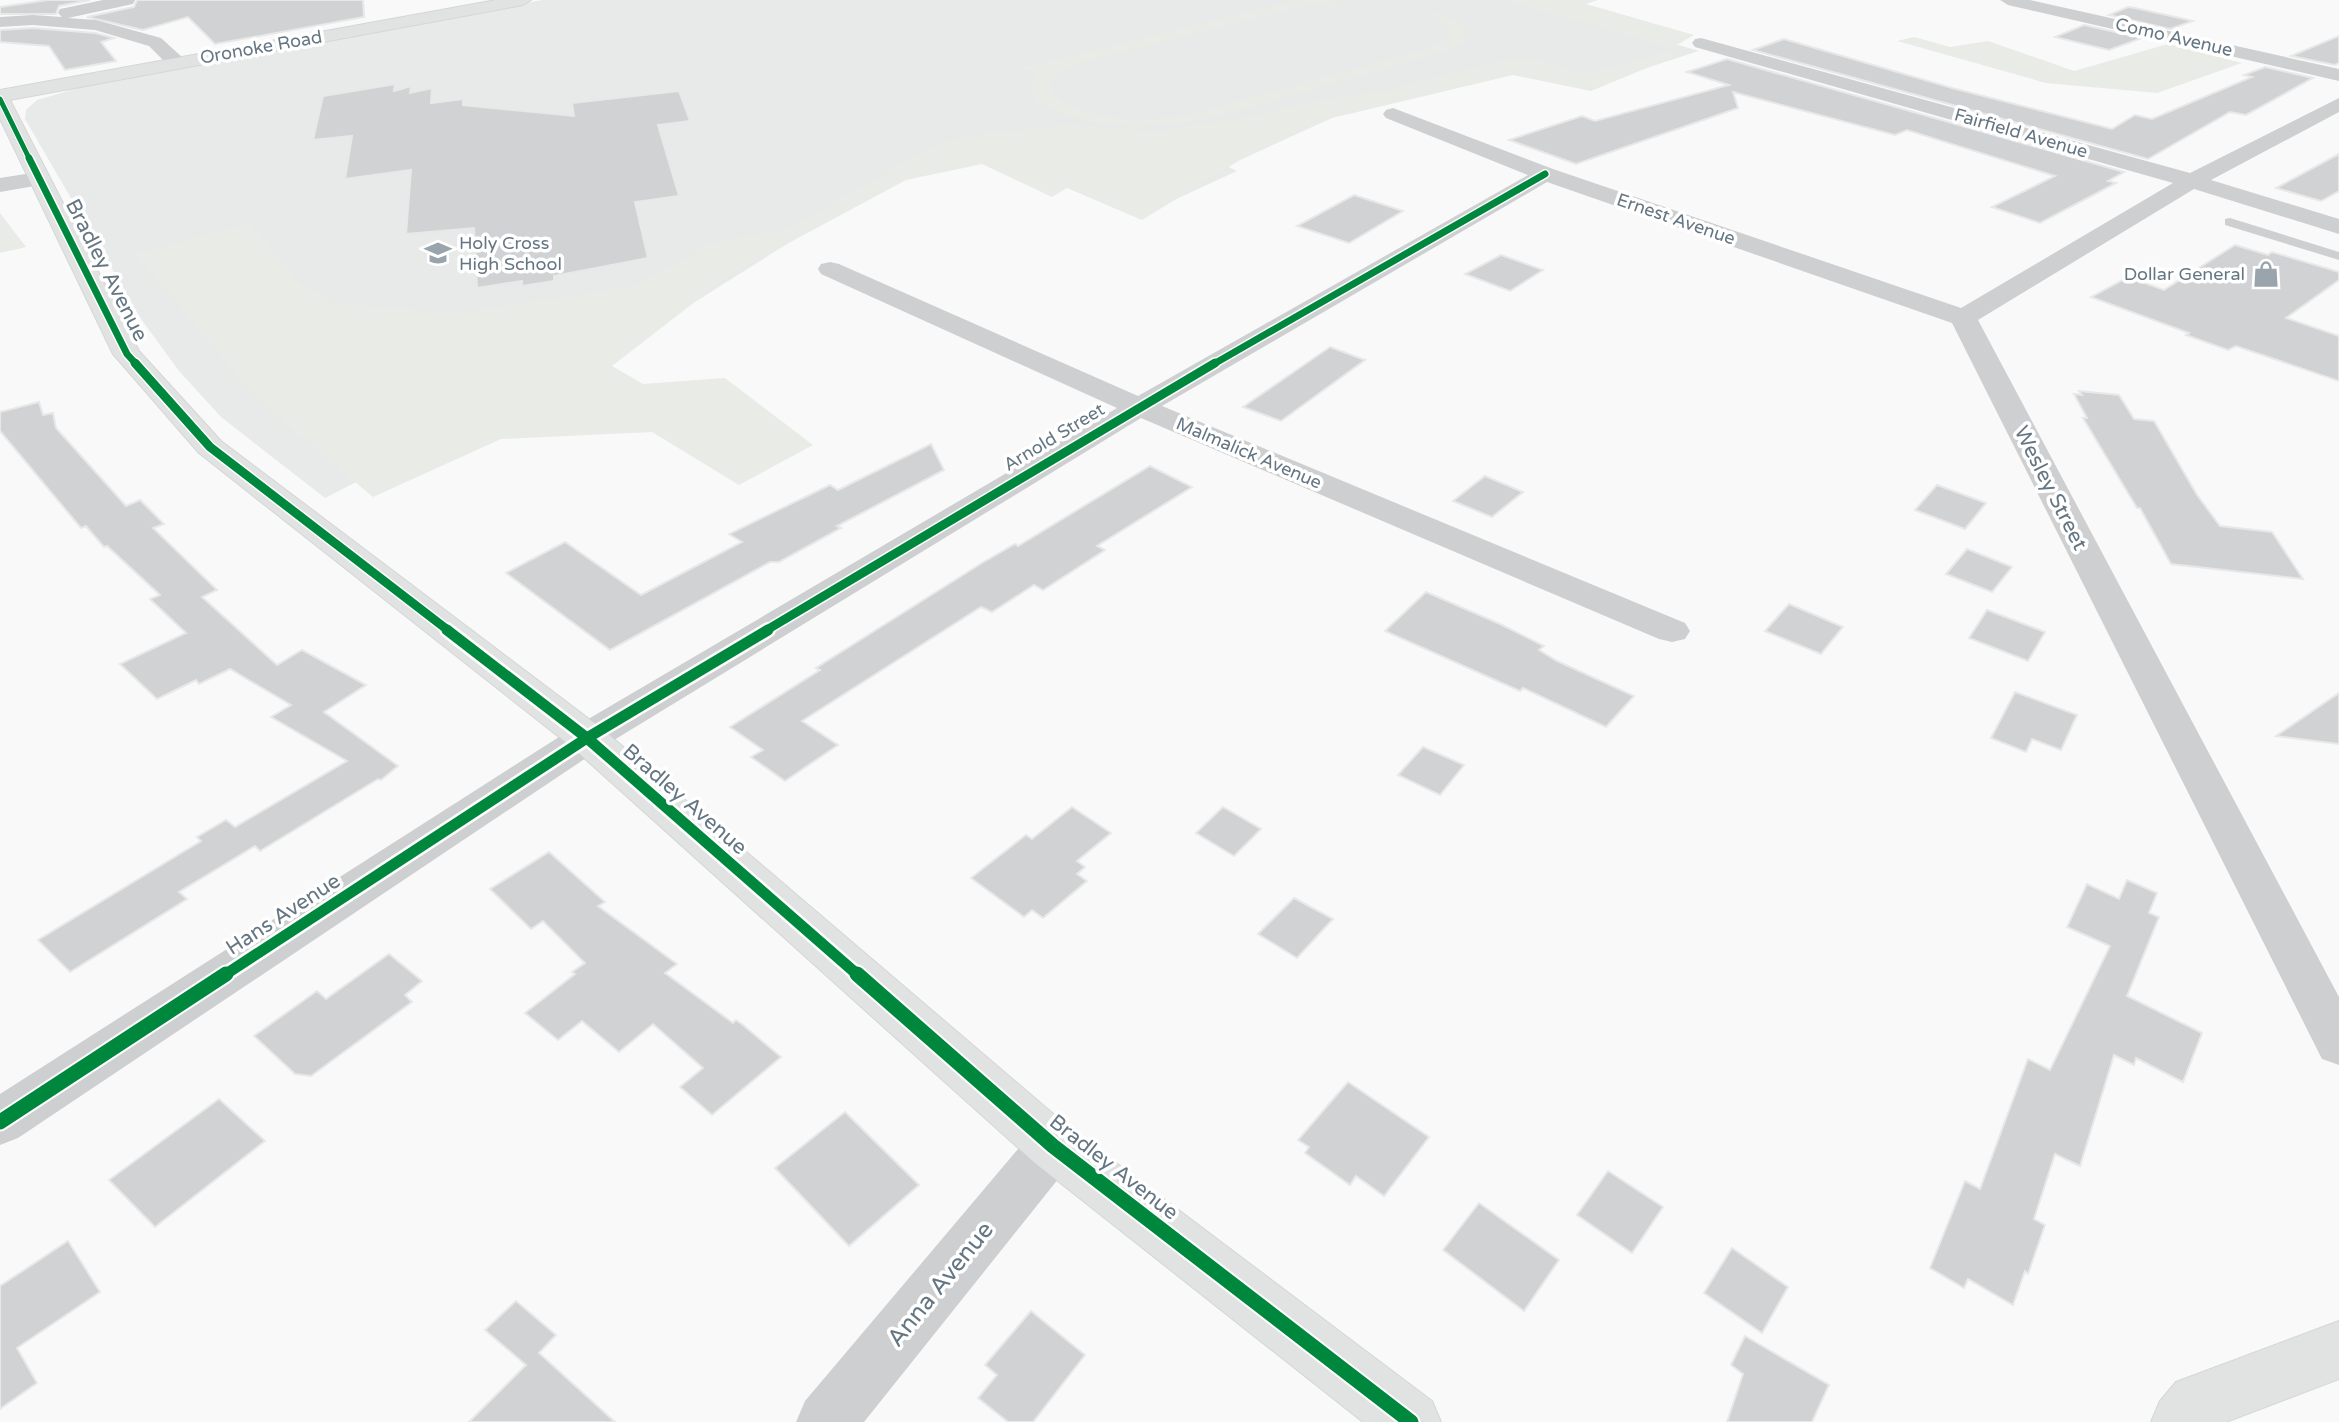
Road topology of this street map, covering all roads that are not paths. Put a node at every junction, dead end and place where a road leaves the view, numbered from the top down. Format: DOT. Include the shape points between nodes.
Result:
graph roads {
  1 [pos="127,0"];
  2 [pos="523,0"];
  3 [pos="2008,0"];
  4 [pos="33,20"];
  5 [pos="0,22"];
  6 [pos="1701,43"];
  7 [pos="176,62"];
  8 [pos="2339,75"];
  9 [pos="0,97"];
  10 [pos="2339,104"];
  11 [pos="1393,114"];
  12 [pos="1545,174"];
  13 [pos="38,179"];
  14 [pos="2192,181"];
  15 [pos="0,185"];
  16 [pos="2230,222"];
  17 [pos="2339,227"];
  18 [pos="2339,256"];
  19 [pos="830,269"];
  20 [pos="1962,318"];
  21 [pos="1139,407"];
  22 [pos="1672,631"];
  23 [pos="587,738"];
  24 [pos="2339,1044"];
  25 [pos="0,1122"];
  26 [pos="1053,1146"];
  27 [pos="2339,1350"];
  28 [pos="826,1422"];
  29 [pos="1411,1422"];
  30 [pos="2181,1422"];
  1 -- 4 [label="street"];
  2 -- 7 [label="street, Oronoke Road"];
  3 -- 8 [label="street, Como Avenue"];
  4 -- 5 [label="street"];
  4 -- 7 [label="street" via="96,25 155,42"];
  6 -- 14 [label="street, Fairfield Avenue"];
  7 -- 9 [label="street, Oronoke Road"];
  9 -- 13 [label="street, Bradley Avenue"];
  10 -- 14 [label="street"];
  11 -- 12 [label="street, Ernest Avenue"];
  12 -- 20 [label="street, Ernest Avenue"];
  12 -- 21 [label="street, Arnold Street"];
  13 -- 15 [label="street"];
  13 -- 23 [label="street, Bradley Avenue" via="127,354 210,447"];
  14 -- 17 [label="street, Fairfield Avenue"];
  14 -- 20 [label="street"];
  16 -- 18 [label="lane"];
  19 -- 21 [label="street, Malmalick Avenue"];
  20 -- 24 [label="street, Wesley Street"];
  21 -- 22 [label="street, Malmalick Avenue"];
  21 -- 23 [label="street, Arnold Street"];
  23 -- 25 [label="street, Hans Avenue"];
  23 -- 26 [label="street, Bradley Avenue"];
  26 -- 28 [label="street, Anna Avenue"];
  26 -- 29 [label="street, Bradley Avenue"];
  27 -- 30 [label="street" via="2197,1403"];
}
